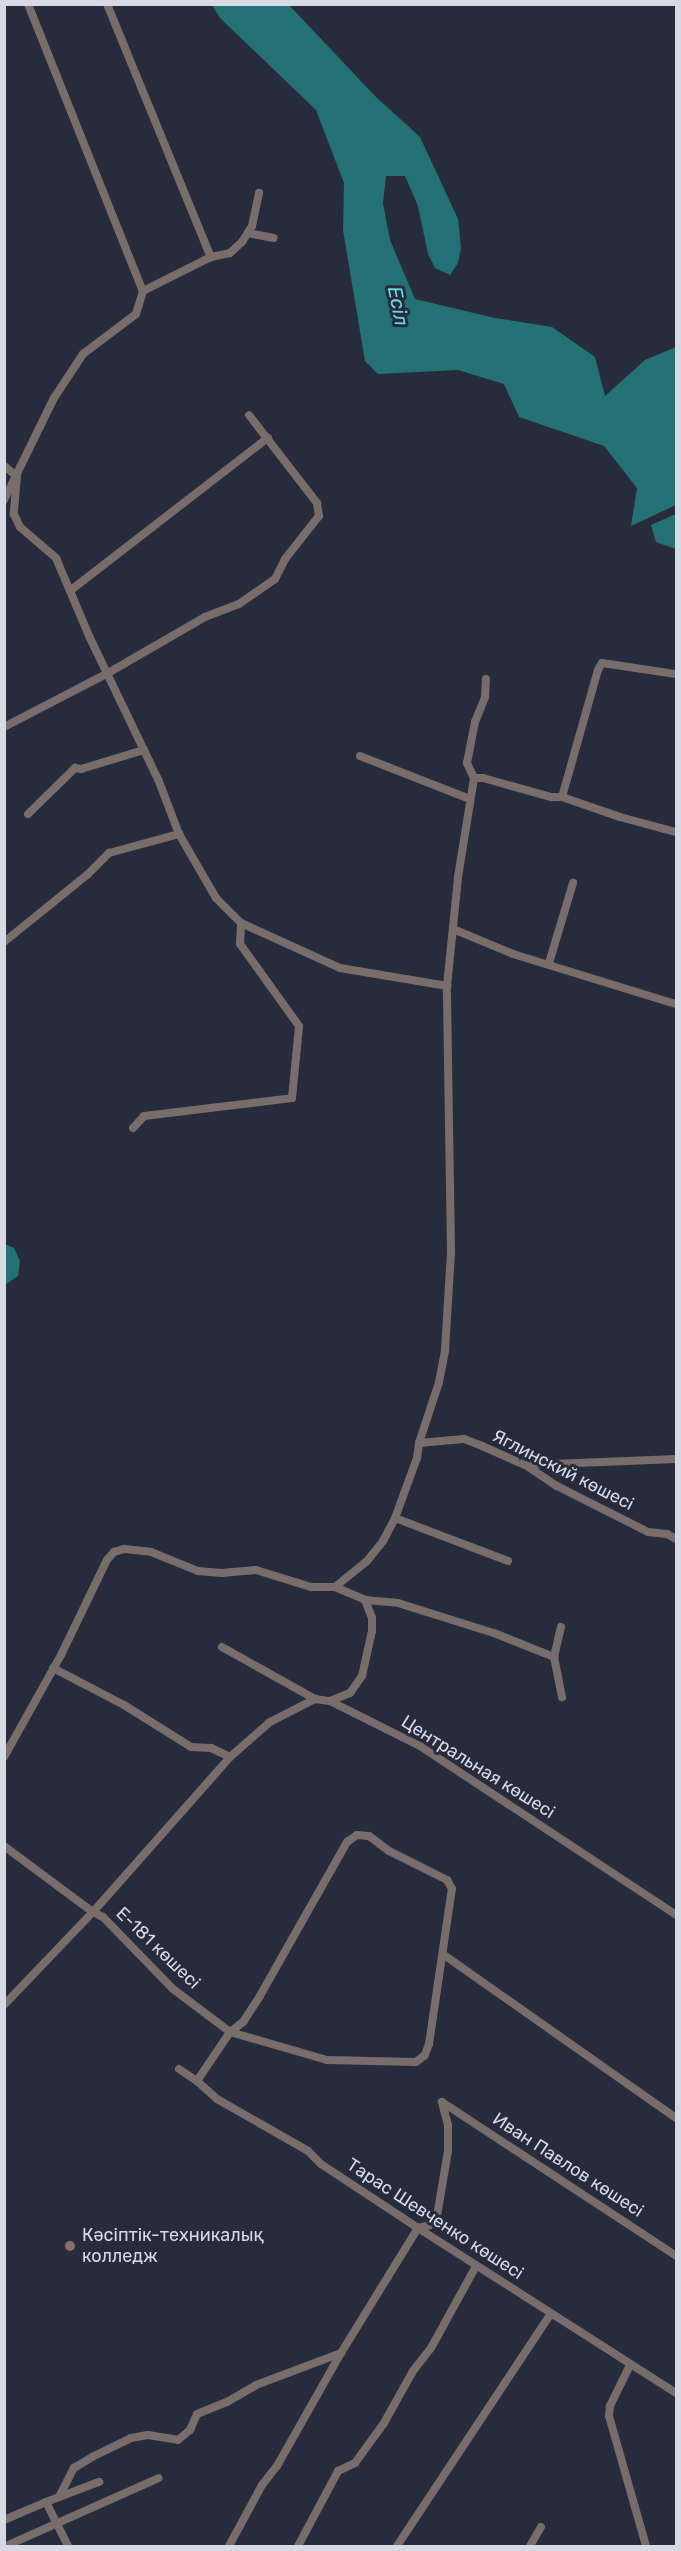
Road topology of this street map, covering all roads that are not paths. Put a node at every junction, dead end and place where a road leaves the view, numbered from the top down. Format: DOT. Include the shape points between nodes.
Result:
graph roads {
  1 [pos="28,4"];
  2 [pos="107,4"];
  3 [pos="259,193"];
  4 [pos="248,233"];
  5 [pos="274,238"];
  6 [pos="211,256"];
  7 [pos="143,291"];
  8 [pos="249,415"];
  9 [pos="268,438"];
  10 [pos="4,466"];
  11 [pos="17,476"];
  12 [pos="4,500"];
  13 [pos="71,591"];
  14 [pos="108,674"];
  15 [pos="676,674"];
  16 [pos="486,679"];
  17 [pos="4,727"];
  18 [pos="144,750"];
  19 [pos="360,756"];
  20 [pos="474,778"];
  21 [pos="562,797"];
  22 [pos="470,799"];
  23 [pos="28,814"];
  24 [pos="676,832"];
  25 [pos="179,834"];
  26 [pos="573,883"];
  27 [pos="241,923"];
  28 [pos="453,929"];
  29 [pos="4,942"];
  30 [pos="549,963"];
  31 [pos="447,987"];
  32 [pos="676,1004"];
  33 [pos="133,1128"];
  34 [pos="419,1443"];
  35 [pos="676,1459"];
  36 [pos="527,1466"];
  37 [pos="395,1518"];
  38 [pos="676,1539"];
  39 [pos="508,1561"];
  40 [pos="335,1587"];
  41 [pos="365,1600"];
  42 [pos="561,1627"];
  43 [pos="222,1647"];
  44 [pos="554,1657"];
  45 [pos="54,1668"];
  46 [pos="562,1697"];
  47 [pos="315,1699"];
  48 [pos="330,1701"];
  49 [pos="4,1757"];
  50 [pos="230,1757"];
  51 [pos="4,1846"];
  52 [pos="93,1912"];
  53 [pos="676,1915"];
  54 [pos="444,1955"];
  55 [pos="4,2005"];
  56 [pos="230,2031"];
  57 [pos="179,2069"];
  58 [pos="197,2081"];
  59 [pos="676,2118"];
  60 [pos="418,2228"];
  61 [pos="676,2256"];
  62 [pos="476,2266"];
  63 [pos="550,2315"];
  64 [pos="341,2353"];
  65 [pos="630,2365"];
  66 [pos="676,2393"];
  67 [pos="159,2478"];
  68 [pos="99,2482"];
  69 [pos="59,2497"];
  70 [pos="46,2502"];
  71 [pos="4,2520"];
  72 [pos="58,2522"];
  73 [pos="541,2527"];
  74 [pos="6,2547"];
  75 [pos="68,2547"];
  76 [pos="229,2547"];
  77 [pos="298,2547"];
  78 [pos="397,2547"];
  79 [pos="530,2547"];
  80 [pos="646,2547"];
  1 -- 7 [label="street"];
  2 -- 6 [label="street"];
  3 -- 4 [label="street"];
  4 -- 5 [label="street"];
  4 -- 6 [label="street" via="230,253"];
  6 -- 7 [label="street"];
  7 -- 11 [label="street" via="136,314 83,354 54,398"];
  8 -- 9 [label="street"];
  9 -- 13 [label="street"];
  9 -- 14 [label="street" via="317,503 319,516 313,527 297,542 268,585"];
  10 -- 11 [label="street"];
  11 -- 12 [label="street"];
  11 -- 13 [label="street" via="14,514 20,527 56,558"];
  13 -- 14 [label="street"];
  14 -- 17 [label="street"];
  14 -- 18 [label="street"];
  15 -- 21 [label="street" via="602,663"];
  16 -- 20 [label="street" via="467,764"];
  18 -- 23 [label="street" via="75,768"];
  18 -- 25 [label="street"];
  19 -- 22 [label="street"];
  20 -- 21 [label="street"];
  20 -- 22 [label="street"];
  21 -- 24 [label="street" via="620,818"];
  22 -- 28 [label="street"];
  25 -- 27 [label="street" via="216,898"];
  25 -- 29 [label="street" via="109,853"];
  26 -- 30 [label="street"];
  27 -- 31 [label="street" via="340,968"];
  27 -- 33 [label="street" via="240,944 299,1026 292,1098 144,1116"];
  28 -- 30 [label="street" via="513,954"];
  28 -- 31 [label="street"];
  30 -- 32 [label="street"];
  31 -- 34 [label="street" via="451,1251 445,1350"];
  34 -- 36 [label="street, Яглинский көшесі" via="464,1439"];
  34 -- 37 [label="street"];
  35 -- 36 [label="street"];
  36 -- 38 [label="street, Яглинский көшесі" via="557,1486 648,1532"];
  37 -- 39 [label="street"];
  37 -- 40 [label="street" via="383,1542 367,1561"];
  40 -- 41 [label="street"];
  40 -- 45 [label="street" via="311,1587 256,1570 198,1571 151,1552 124,1549 107,1560"];
  41 -- 44 [label="street" via="398,1603 494,1633"];
  41 -- 48 [label="street" via="372,1631 362,1676 351,1693"];
  42 -- 44 [label="street"];
  43 -- 47 [label="street, Центральная көшесі"];
  44 -- 46 [label="street"];
  45 -- 49 [label="street"];
  45 -- 50 [label="street" via="191,1747 211,1748"];
  47 -- 48 [label="street, Центральная көшесі"];
  47 -- 50 [label="street" via="270,1722"];
  48 -- 53 [label="street, Центральная көшесі" via="420,1746"];
  50 -- 52 [label="street"];
  51 -- 52 [label="street, Е-181 көшесі"];
  52 -- 55 [label="street"];
  52 -- 56 [label="street, Е-181 көшесі" via="121,1933 173,1989"];
  54 -- 56 [label="street, Е-181 көшесі" via="429,2044 425,2055 416,2061 327,2060"];
  54 -- 56 [label="street" via="452,1889 447,1880 389,1851 369,1836 357,1835 347,1842 243,2022"];
  54 -- 59 [label="street"];
  56 -- 58 [label="street"];
  57 -- 58 [label="street, Тарас Шевченко көшесі"];
  58 -- 60 [label="street, Тарас Шевченко көшесі" via="217,2099 308,2151 321,2164"];
  60 -- 61 [label="street, Иван Павлов көшесі" via="430,2225 437,2216 448,2151 448,2125 442,2102"];
  60 -- 62 [label="street, Тарас Шевченко көшесі"];
  60 -- 64 [label="street"];
  62 -- 63 [label="street, Тарас Шевченко көшесі"];
  62 -- 77 [label="street" via="384,2423 355,2463 338,2471"];
  63 -- 65 [label="street, Тарас Шевченко көшесі"];
  63 -- 78 [label="street"];
  64 -- 69 [label="street" via="255,2385 197,2414 190,2430 178,2440 148,2434 94,2456 74,2468"];
  64 -- 76 [label="street"];
  65 -- 66 [label="street, Тарас Шевченко көшесі"];
  65 -- 80 [label="street" via="609,2416"];
  67 -- 72 [label="street"];
  68 -- 69 [label="street"];
  69 -- 70 [label="street"];
  70 -- 71 [label="street"];
  70 -- 72 [label="street"];
  72 -- 74 [label="street"];
  72 -- 75 [label="street"];
  73 -- 79 [label="street"];
}
